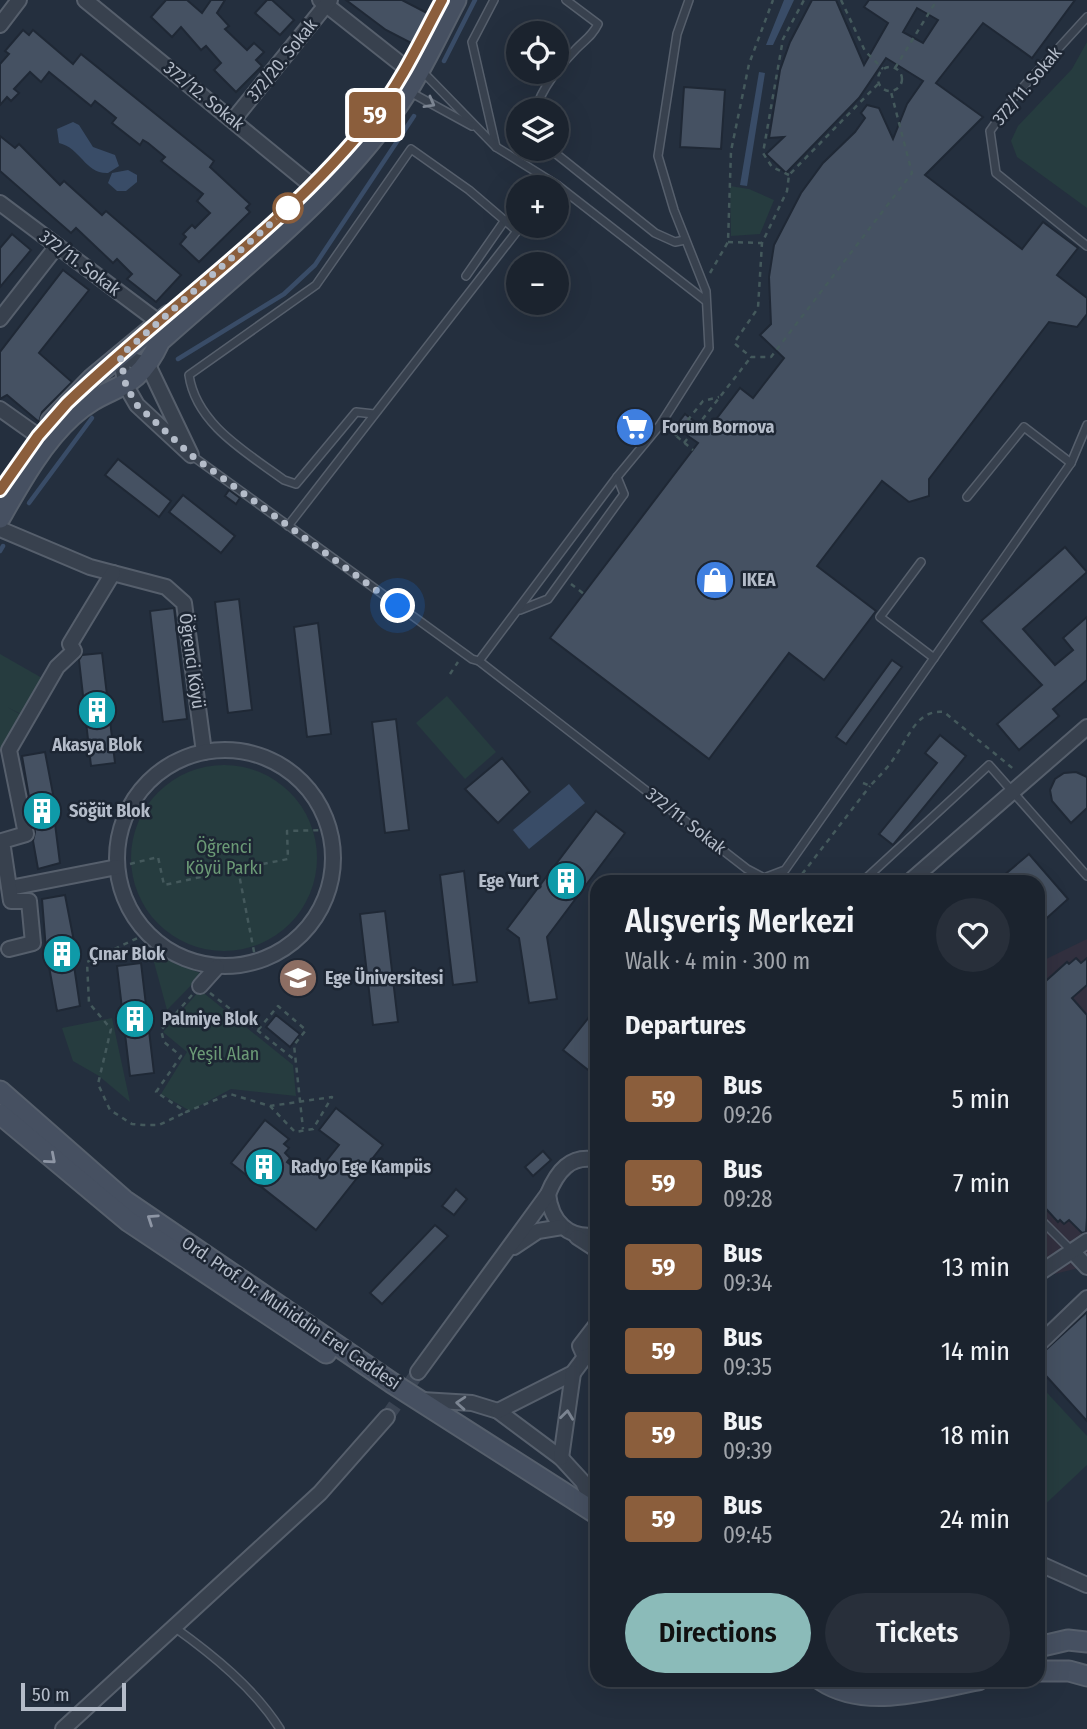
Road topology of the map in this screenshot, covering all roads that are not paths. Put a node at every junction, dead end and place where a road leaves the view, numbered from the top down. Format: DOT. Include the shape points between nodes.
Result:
graph roads {
  1 [pos="19,0"];
  2 [pos="85,0"];
  3 [pos="442,0"];
  4 [pos="456,0"];
  5 [pos="494,0"];
  6 [pos="566,0"];
  7 [pos="689,0"];
  8 [pos="325,2"];
  9 [pos="1087,17"];
  10 [pos="0,25"];
  11 [pos="413,68"];
  12 [pos="408,90"];
  13 [pos="543,98"];
  14 [pos="234,119"];
  15 [pos="472,126"];
  16 [pos="496,147"];
  17 [pos="565,161"];
  18 [pos="537,175"];
  19 [pos="317,190"];
  20 [pos="569,198"];
  21 [pos="0,203"];
  22 [pos="505,220"];
  23 [pos="511,238"];
  24 [pos="685,240"];
  25 [pos="57,246"];
  26 [pos="1087,246"];
  27 [pos="466,275"];
  28 [pos="706,301"];
  29 [pos="0,319"];
  30 [pos="160,323"];
  31 [pos="120,356"];
  32 [pos="148,365"];
  33 [pos="126,386"];
  34 [pos="0,409"];
  35 [pos="374,414"];
  36 [pos="1087,425"];
  37 [pos="43,440"];
  38 [pos="191,455"];
  39 [pos="1071,463"];
  40 [pos="617,477"];
  41 [pos="0,490"];
  42 [pos="967,497"];
  43 [pos="0,517"];
  44 [pos="288,526"];
  45 [pos="0,529"];
  46 [pos="921,562"];
  47 [pos="113,573"];
  48 [pos="518,611"];
  49 [pos="934,658"];
  50 [pos="479,661"];
  51 [pos="1087,727"];
  52 [pos="204,752"];
  53 [pos="1012,792"];
  54 [pos="117,867"];
  55 [pos="758,875"];
  56 [pos="772,875"];
  57 [pos="870,875"];
  58 [pos="917,875"];
  59 [pos="1087,876"];
  60 [pos="10,888"];
  61 [pos="9,949"];
  62 [pos="217,967"];
  63 [pos="200,986"];
  64 [pos="0,1091"];
  65 [pos="0,1114"];
  66 [pos="590,1153"];
  67 [pos="590,1160"];
  68 [pos="576,1161"];
  69 [pos="548,1194"];
  70 [pos="1045,1224"];
  71 [pos="567,1231"];
  72 [pos="590,1234"];
  73 [pos="1087,1241"];
  74 [pos="590,1246"];
  75 [pos="506,1252"];
  76 [pos="1073,1252"];
  77 [pos="1087,1268"];
  78 [pos="1045,1270"];
  79 [pos="1087,1298"];
  80 [pos="590,1333"];
  81 [pos="1045,1338"];
  82 [pos="590,1354"];
  83 [pos="590,1356"];
  84 [pos="418,1372"];
  85 [pos="573,1373"];
  86 [pos="422,1400"];
  87 [pos="499,1411"];
  88 [pos="387,1417"];
  89 [pos="562,1458"];
  90 [pos="590,1498"];
  91 [pos="590,1508"];
  92 [pos="590,1525"];
  93 [pos="1045,1566"];
  94 [pos="1087,1585"];
  95 [pos="174,1626"];
  96 [pos="1082,1641"];
  97 [pos="1045,1646"];
  98 [pos="1045,1671"];
  99 [pos="1082,1673"];
  100 [pos="831,1687"];
  101 [pos="938,1687"];
  102 [pos="63,1729"];
  103 [pos="280,1729"];
  1 -- 10 [label="street"];
  2 -- 14 [label="street, 372/12. Sokak"];
  3 -- 11 [label="main road"];
  4 -- 11 [label="main road"];
  5 -- 16 [label="lane" via="472,42"];
  6 -- 13 [label="lane" via="598,24"];
  7 -- 24 [label="lane" via="677,34 658,156"];
  8 -- 11 [label="street"];
  8 -- 14 [label="street, 372/20. Sokak"];
  9 -- 26 [label="lane, 372/11. Sokak" via="1014,97 990,131 996,173"];
  11 -- 12 [label="main road"];
  11 -- 15 [label="lane"];
  11 -- 19 [label="main road"];
  12 -- 15 [label="lane, one-way"];
  12 -- 19 [label="main road" via="376,134"];
  14 -- 19 [label="street, 372/12. Sokak"];
  15 -- 16 [label="lane"];
  16 -- 18 [label="lane"];
  17 -- 24 [label="lane" via="655,233 675,242"];
  19 -- 30 [label="main road"];
  19 -- 32 [label="main road" via="160,341"];
  20 -- 28 [label="lane"];
  21 -- 25 [label="street, 372/11. Sokak"];
  22 -- 27 [label="lane"];
  22 -- 35 [label="lane" via="411,149 316,285 189,375 192,395 217,429 284,480 296,484 356,412"];
  23 -- 35 [label="lane"];
  24 -- 28 [label="lane"];
  25 -- 29 [label="street"];
  25 -- 30 [label="street, 372/11. Sokak"];
  28 -- 40 [label="lane" via="709,348 660,425"];
  30 -- 31 [label="main road"];
  31 -- 32 [label="street"];
  31 -- 33 [label="street, 372/11. Sokak"];
  31 -- 37 [label="main road" via="67,403"];
  32 -- 33 [label="main road"];
  32 -- 38 [label="street, 372/11. Sokak"];
  33 -- 37 [label="main road" via="100,396"];
  33 -- 38 [label="street, 372/11. Sokak" via="137,405"];
  34 -- 37 [label="street"];
  35 -- 44 [label="lane"];
  36 -- 39 [label="lane, 372/11. Sokak"];
  37 -- 41 [label="main road"];
  37 -- 43 [label="main road"];
  38 -- 44 [label="lane, 372/11. Sokak"];
  39 -- 42 [label="lane" via="1024,427"];
  39 -- 49 [label="lane, 372/11. Sokak"];
  40 -- 48 [label="lane"];
  40 -- 48 [label="lane" via="624,494 548,598"];
  44 -- 50 [label="lane, 372/11. Sokak"];
  45 -- 47 [label="street, Öğrenci Köyü"];
  46 -- 49 [label="lane" via="880,617"];
  47 -- 52 [label="street, Öğrenci Köyü" via="166,587 184,604"];
  47 -- 60 [label="street" via="70,644 74,650 57,667 9,750 26,834 2,841"];
  48 -- 50 [label="lane"];
  49 -- 56 [label="lane, 372/11. Sokak" via="785,870"];
  50 -- 55 [label="lane, 372/11. Sokak"];
  51 -- 53 [label="street"];
  52 -- 54 [label="street" via="158,775 130,806 119,836"];
  52 -- 62 [label="street" via="258,755 282,766 303,784 319,805 329,830 333,863 326,896 310,925 286,947 256,962"];
  53 -- 57 [label="lane" via="989,765"];
  53 -- 58 [label="street"];
  53 -- 59 [label="lane"];
  54 -- 60 [label="street"];
  54 -- 62 [label="street" via="121,891 146,934 167,950"];
  60 -- 61 [label="street" via="11,901 29,901 33,943"];
  62 -- 63 [label="street"];
  86 -- 64 [label="main road, Ord. Prof. Dr. Muhiddin Erel Caddesi, one-way" via="124,1200"];
  65 -- 92 [label="main road, Ord. Prof. Dr. Muhiddin Erel Caddesi, one-way" via="128,1220"];
  66 -- 68 [label="street"];
  67 -- 68 [label="street"];
  68 -- 69 [label="street" via="555,1176"];
  69 -- 71 [label="street" via="553,1217"];
  69 -- 75 [label="street"];
  70 -- 76 [label="lane"];
  71 -- 72 [label="street"];
  71 -- 74 [label="street"];
  71 -- 75 [label="street" via="538,1231"];
  73 -- 76 [label="street"];
  75 -- 84 [label="street"];
  76 -- 77 [label="street"];
  76 -- 78 [label="street"];
  79 -- 81 [label="street"];
  80 -- 82 [label="street" via="580,1346"];
  83 -- 85 [label="street"];
  85 -- 87 [label="street"];
  89 -- 85 [label="street, one-way"];
  87 -- 86 [label="street, one-way" via="472,1403"];
  86 -- 91 [label="main road, Ord. Prof. Dr. Muhiddin Erel Caddesi"];
  87 -- 89 [label="street"];
  88 -- 95 [label="street" via="320,1493"];
  89 -- 90 [label="street"];
  93 -- 94 [label="street"];
  95 -- 102 [label="street"];
  95 -- 103 [label="lane" via="245,1686"];
  96 -- 97 [label="main road"];
  96 -- 99 [label="main road"];
  98 -- 99 [label="main road"];
  100 -- 101 [label="main road" via="859,1696"];
}
